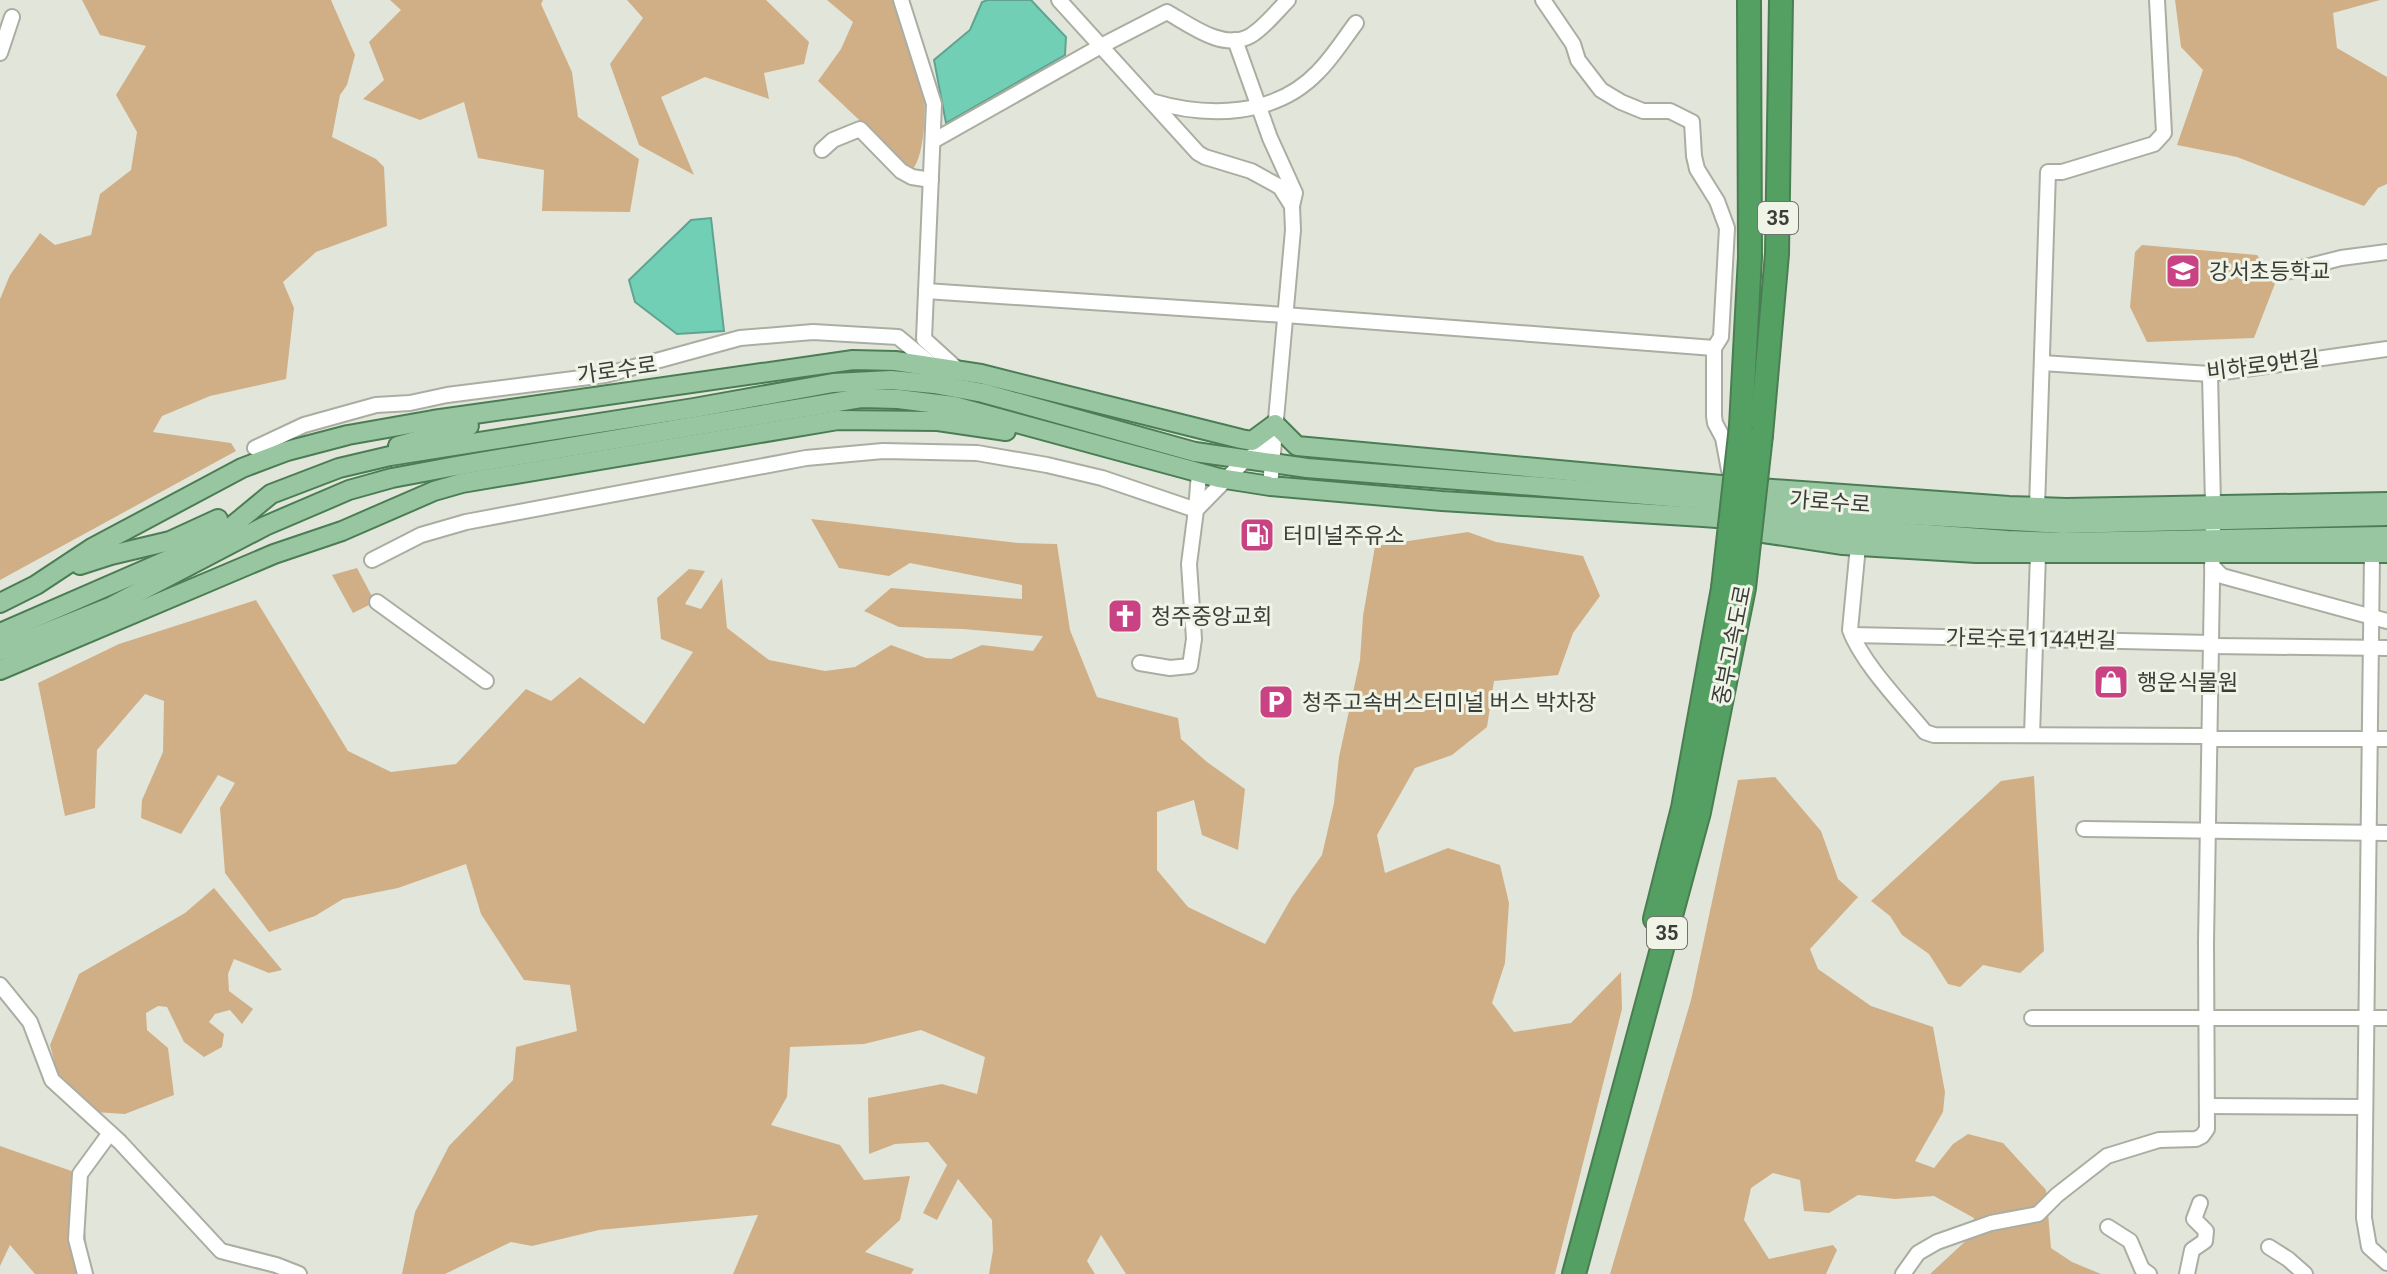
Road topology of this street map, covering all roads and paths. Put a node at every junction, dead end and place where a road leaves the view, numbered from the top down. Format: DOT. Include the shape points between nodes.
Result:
graph roads {
  1 [pos="901,0"];
  2 [pos="1059,0"];
  3 [pos="1162,0"];
  4 [pos="1288,0"];
  5 [pos="1543,0"];
  6 [pos="1749,0"];
  7 [pos="1781,0"];
  8 [pos="2157,0"];
  9 [pos="12,17"];
  10 [pos="1147,23"];
  11 [pos="1356,23"];
  12 [pos="1235,40"];
  13 [pos="1101,46"];
  14 [pos="0,53"];
  15 [pos="1151,101"];
  16 [pos="1260,107"];
  17 [pos="933,141"];
  18 [pos="822,150"];
  19 [pos="931,180"];
  20 [pos="1292,206"];
  21 [pos="2387,252"];
  22 [pos="2286,272"];
  23 [pos="926,291"];
  24 [pos="1285,315"];
  25 [pos="1714,348"];
  26 [pos="2387,349"];
  27 [pos="2042,363"];
  28 [pos="932,365"];
  29 [pos="958,370"];
  30 [pos="2210,374"];
  31 [pos="584,399"];
  32 [pos="1275,424"];
  33 [pos="1751,430"];
  34 [pos="1252,441"];
  35 [pos="1273,443"];
  36 [pos="1297,446"];
  37 [pos="255,448"];
  38 [pos="1120,451"];
  39 [pos="1244,461"];
  40 [pos="1272,464"];
  41 [pos="339,468"];
  42 [pos="1199,473"];
  43 [pos="1225,479"];
  44 [pos="1270,486"];
  45 [pos="1732,486"];
  46 [pos="271,494"];
  47 [pos="2387,502"];
  48 [pos="2037,507"];
  49 [pos="1196,510"];
  50 [pos="1641,513"];
  51 [pos="2387,516"];
  52 [pos="2387,536"];
  53 [pos="2213,537"];
  54 [pos="1858,546"];
  55 [pos="2038,554"];
  56 [pos="2380,554"];
  57 [pos="372,560"];
  58 [pos="36,585"];
  59 [pos="1734,588"];
  60 [pos="377,602"];
  61 [pos="0,603"];
  62 [pos="2370,616"];
  63 [pos="2387,621"];
  64 [pos="0,633"];
  65 [pos="1852,635"];
  66 [pos="2035,639"];
  67 [pos="2211,644"];
  68 [pos="2369,648"];
  69 [pos="2387,648"];
  70 [pos="0,651"];
  71 [pos="1140,663"];
  72 [pos="0,670"];
  73 [pos="486,681"];
  74 [pos="2032,735"];
  75 [pos="2209,738"];
  76 [pos="2369,739"];
  77 [pos="2387,739"];
  78 [pos="2084,829"];
  79 [pos="2208,831"];
  80 [pos="2368,833"];
  81 [pos="2387,833"];
  82 [pos="0,985"];
  83 [pos="2032,1018"];
  84 [pos="2208,1018"];
  85 [pos="2367,1018"];
  86 [pos="2387,1018"];
  87 [pos="2207,1106"];
  88 [pos="2365,1107"];
  89 [pos="110,1133"];
  90 [pos="2200,1203"];
  91 [pos="2108,1227"];
  92 [pos="2269,1247"];
  93 [pos="2387,1262"];
  94 [pos="85,1274"];
  95 [pos="299,1274"];
  96 [pos="1562,1274"];
  97 [pos="1574,1274"];
  98 [pos="1903,1274"];
  99 [pos="2149,1274"];
  100 [pos="2187,1274"];
  101 [pos="2305,1274"];
  102 [pos="2378,1274"];
  1 -- 17 [label="street" via="930,86"];
  2 -- 13 [label="street"];
  3 -- 10 [label="street"];
  4 -- 12 [label="street" via="1251,36"];
  5 -- 25 [label="street" via="1601,90 1643,111 1670,111 1692,122 1697,169 1727,228 1721,337"];
  6 -- 33 [label="highway, 중부고속도로 / 35"];
  7 -- 33 [label="highway, 중부고속도로 / 35" via="1777,254"];
  8 -- 27 [label="street" via="2164,133 2154,144 2048,172"];
  9 -- 14 [label="street"];
  10 -- 12 [label="street" via="1167,12 1210,37"];
  10 -- 13 [label="street"];
  11 -- 16 [label="street" via="1318,73 1286,97"];
  12 -- 16 [label="street"];
  13 -- 15 [label="street"];
  13 -- 17 [label="street"];
  15 -- 16 [label="street" via="1198,110"];
  15 -- 20 [label="street" via="1205,157 1251,171 1280,187"];
  16 -- 20 [label="street" via="1295,193"];
  17 -- 19 [label="street"];
  18 -- 19 [label="street" via="860,129 901,171"];
  19 -- 23 [label="street"];
  20 -- 24 [label="street"];
  21 -- 22 [label="street"];
  23 -- 24 [label="street"];
  23 -- 29 [label="street" via="924,339"];
  24 -- 25 [label="street"];
  24 -- 32 [label="street"];
  25 -- 45 [label="street" via="1715,423"];
  26 -- 30 [label="street, 비하로9번길"];
  27 -- 30 [label="street, 비하로9번길"];
  27 -- 48 [label="street"];
  28 -- 29 [label="main road, 가로수로"];
  28 -- 31 [label="main road, 가로수로" via="853,360"];
  28 -- 37 [label="street" via="898,337 813,332 740,338 605,375 376,405 304,425"];
  29 -- 34 [label="main road, 가로수로"];
  30 -- 53 [label="street"];
  31 -- 41 [label="main road" via="440,432"];
  31 -- 58 [label="main road, 가로수로" via="419,422 287,451 242,468 92,548"];
  32 -- 34 [label="main road"];
  32 -- 35 [label="street"];
  32 -- 36 [label="main road"];
  33 -- 59 [label="highway, 중부고속도로 / 35, bridge"];
  34 -- 35 [label="street, 가로수로"];
  35 -- 36 [label="street, 가로수로"];
  35 -- 39 [label="street"];
  35 -- 40 [label="street"];
  36 -- 45 [label="main road, 가로수로"];
  38 -- 42 [label="main road, 가로수로"];
  38 -- 70 [label="main road, 가로수로" via="928,401 861,398 456,466 349,490 265,526 112,606"];
  38 -- 72 [label="main road, 가로수로" via="974,425 862,419 495,475 434,491 274,554"];
  39 -- 40 [label="main road, 가로수로"];
  39 -- 41 [label="main road, 가로수로" via="983,393 891,380 833,383"];
  39 -- 43 [label="street"];
  40 -- 44 [label="street"];
  40 -- 53 [label="main road, 가로수로"];
  41 -- 46 [label="main road, 가로수로"];
  42 -- 43 [label="main road, 가로수로"];
  42 -- 49 [label="street"];
  43 -- 44 [label="main road, 가로수로"];
  43 -- 49 [label="street"];
  44 -- 50 [label="main road, 가로수로"];
  45 -- 48 [label="main road, 가로수로"];
  46 -- 58 [label="main road" via="170,541 98,559"];
  46 -- 64 [label="main road, 가로수로" via="231,527 179,555"];
  47 -- 53 [label="main road, 가로수로"];
  48 -- 53 [label="main road, 가로수로"];
  49 -- 57 [label="street" via="1078,471 977,453 883,451 806,458 466,522 421,535"];
  49 -- 71 [label="street" via="1189,564 1194,639 1190,666"];
  50 -- 53 [label="main road, 가로수로" via="2007,540"];
  50 -- 54 [label="main road"];
  51 -- 53 [label="main road, 가로수로"];
  52 -- 53 [label="main road, 가로수로"];
  53 -- 55 [label="main road"];
  53 -- 56 [label="main road"];
  53 -- 62 [label="street" via="2222,576"];
  53 -- 67 [label="street"];
  54 -- 55 [label="main road"];
  54 -- 65 [label="street"];
  55 -- 66 [label="street"];
  56 -- 62 [label="street"];
  58 -- 61 [label="main road, 가로수로"];
  59 -- 96 [label="highway, 중부고속도로 / 35" via="1683,808"];
  59 -- 97 [label="highway, 중부고속도로 / 35" via="1699,812"];
  60 -- 73 [label="street"];
  62 -- 63 [label="street"];
  62 -- 68 [label="street"];
  65 -- 66 [label="street, 가로수로1144번길"];
  65 -- 74 [label="street" via="1925,732"];
  66 -- 67 [label="street, 가로수로1144번길"];
  66 -- 74 [label="street"];
  67 -- 68 [label="street, 가로수로1144번길"];
  67 -- 75 [label="street"];
  68 -- 69 [label="street, 가로수로1144번길"];
  68 -- 76 [label="street"];
  74 -- 75 [label="street"];
  75 -- 76 [label="street"];
  75 -- 79 [label="street"];
  76 -- 77 [label="street"];
  76 -- 80 [label="street"];
  78 -- 79 [label="street"];
  79 -- 80 [label="street"];
  79 -- 84 [label="street"];
  80 -- 81 [label="street"];
  80 -- 85 [label="street"];
  82 -- 89 [label="street" via="30,1022 52,1080"];
  83 -- 84 [label="street"];
  84 -- 85 [label="street"];
  84 -- 87 [label="street"];
  85 -- 86 [label="street"];
  85 -- 88 [label="street"];
  87 -- 88 [label="street"];
  87 -- 98 [label="street" via="2202,1136 2159,1140 2107,1156 2038,1214 1948,1237 1918,1253"];
  88 -- 93 [label="street" via="2365,1237"];
  89 -- 94 [label="street" via="80,1174 76,1239"];
  89 -- 95 [label="street" via="221,1251"];
  90 -- 100 [label="street" via="2194,1219 2206,1231 2205,1241 2192,1250"];
  91 -- 99 [label="street" via="2130,1241"];
  92 -- 101 [label="street"];
  93 -- 102 [label="street"];
}
